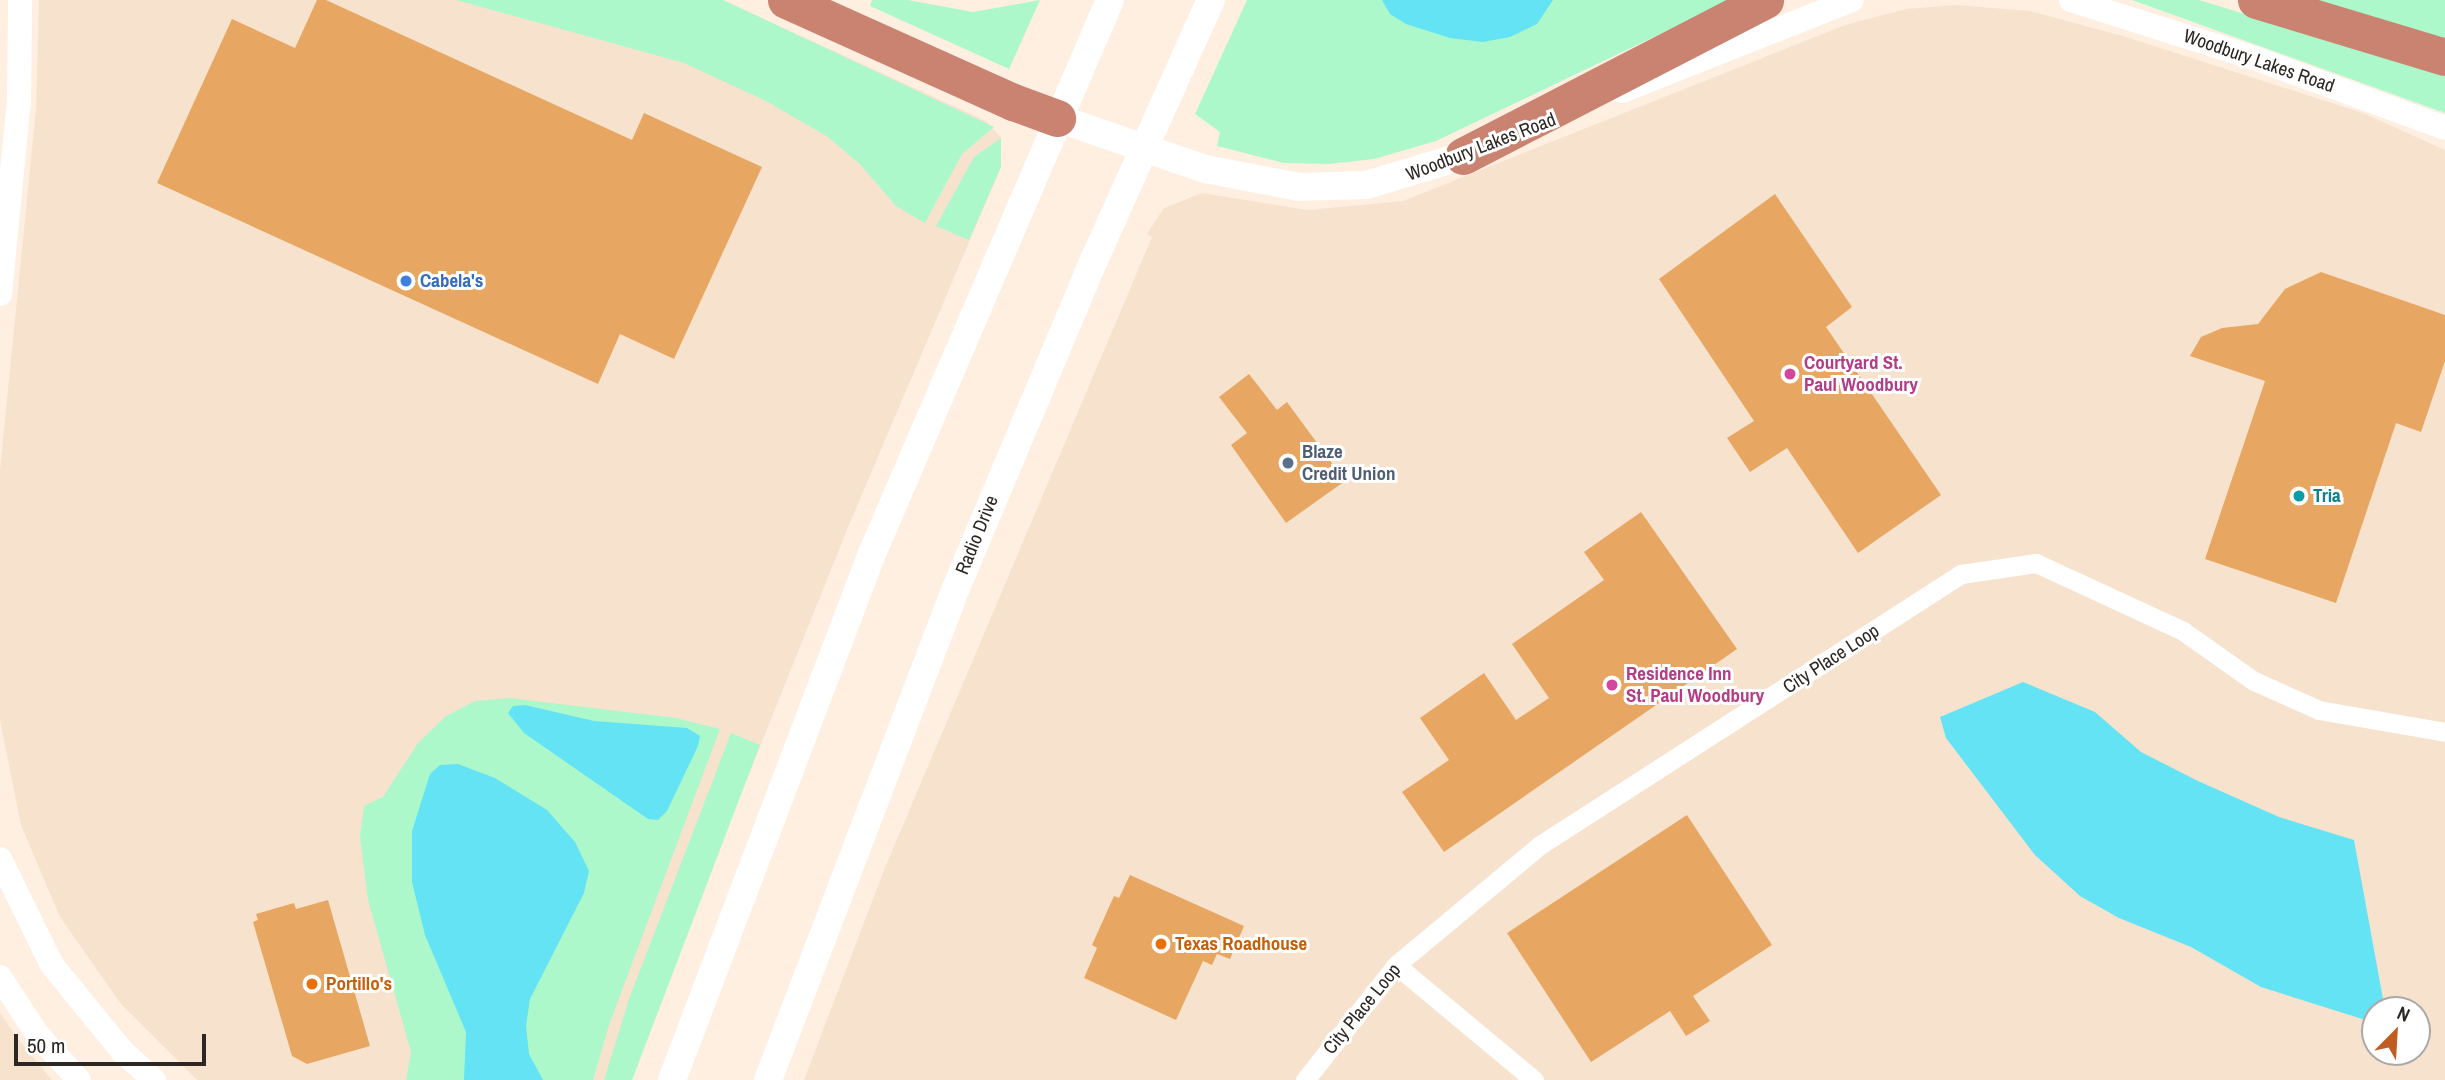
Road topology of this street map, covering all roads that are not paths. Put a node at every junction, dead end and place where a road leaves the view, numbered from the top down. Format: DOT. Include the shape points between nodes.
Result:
graph roads {
  1 [pos="20,0"];
  2 [pos="786,0"];
  3 [pos="1110,0"];
  4 [pos="1211,0"];
  5 [pos="1765,0"];
  6 [pos="1852,0"];
  7 [pos="2071,0"];
  8 [pos="2256,0"];
  9 [pos="2445,57"];
  10 [pos="1057,118"];
  11 [pos="2445,128"];
  12 [pos="1144,148"];
  13 [pos="1463,156"];
  14 [pos="0,293"];
  15 [pos="2445,732"];
  16 [pos="0,859"];
  17 [pos="1396,965"];
  18 [pos="0,977"];
  19 [pos="79,1080"];
  20 [pos="154,1080"];
  21 [pos="672,1080"];
  22 [pos="768,1080"];
  23 [pos="1305,1080"];
  24 [pos="1534,1080"];
  1 -- 14 [label="street" via="19,101"];
  2 -- 10 [label="highway" via="1013,103"];
  3 -- 10 [label="main road"];
  4 -- 12 [label="main road, Radio Drive"];
  5 -- 13 [label="highway"];
  6 -- 13 [label="street, Woodbury Lakes Road"];
  7 -- 11 [label="street, Woodbury Lakes Road" via="2267,62"];
  8 -- 9 [label="highway"];
  10 -- 12 [label="main road, Woodbury Lakes Road"];
  10 -- 21 [label="main road" via="871,556"];
  12 -- 13 [label="main road, Woodbury Lakes Road" via="1233,176 1319,189 1396,179"];
  12 -- 22 [label="main road, Radio Drive" via="956,587"];
  15 -- 17 [label="street, City Place Loop" via="2319,710 2254,681 2183,631 2036,563 1961,574 1540,845"];
  16 -- 20 [label="street" via="52,965 123,1052"];
  17 -- 23 [label="street, City Place Loop"];
  17 -- 24 [label="street"];
  18 -- 19 [label="street" via="37,1034"];
}
